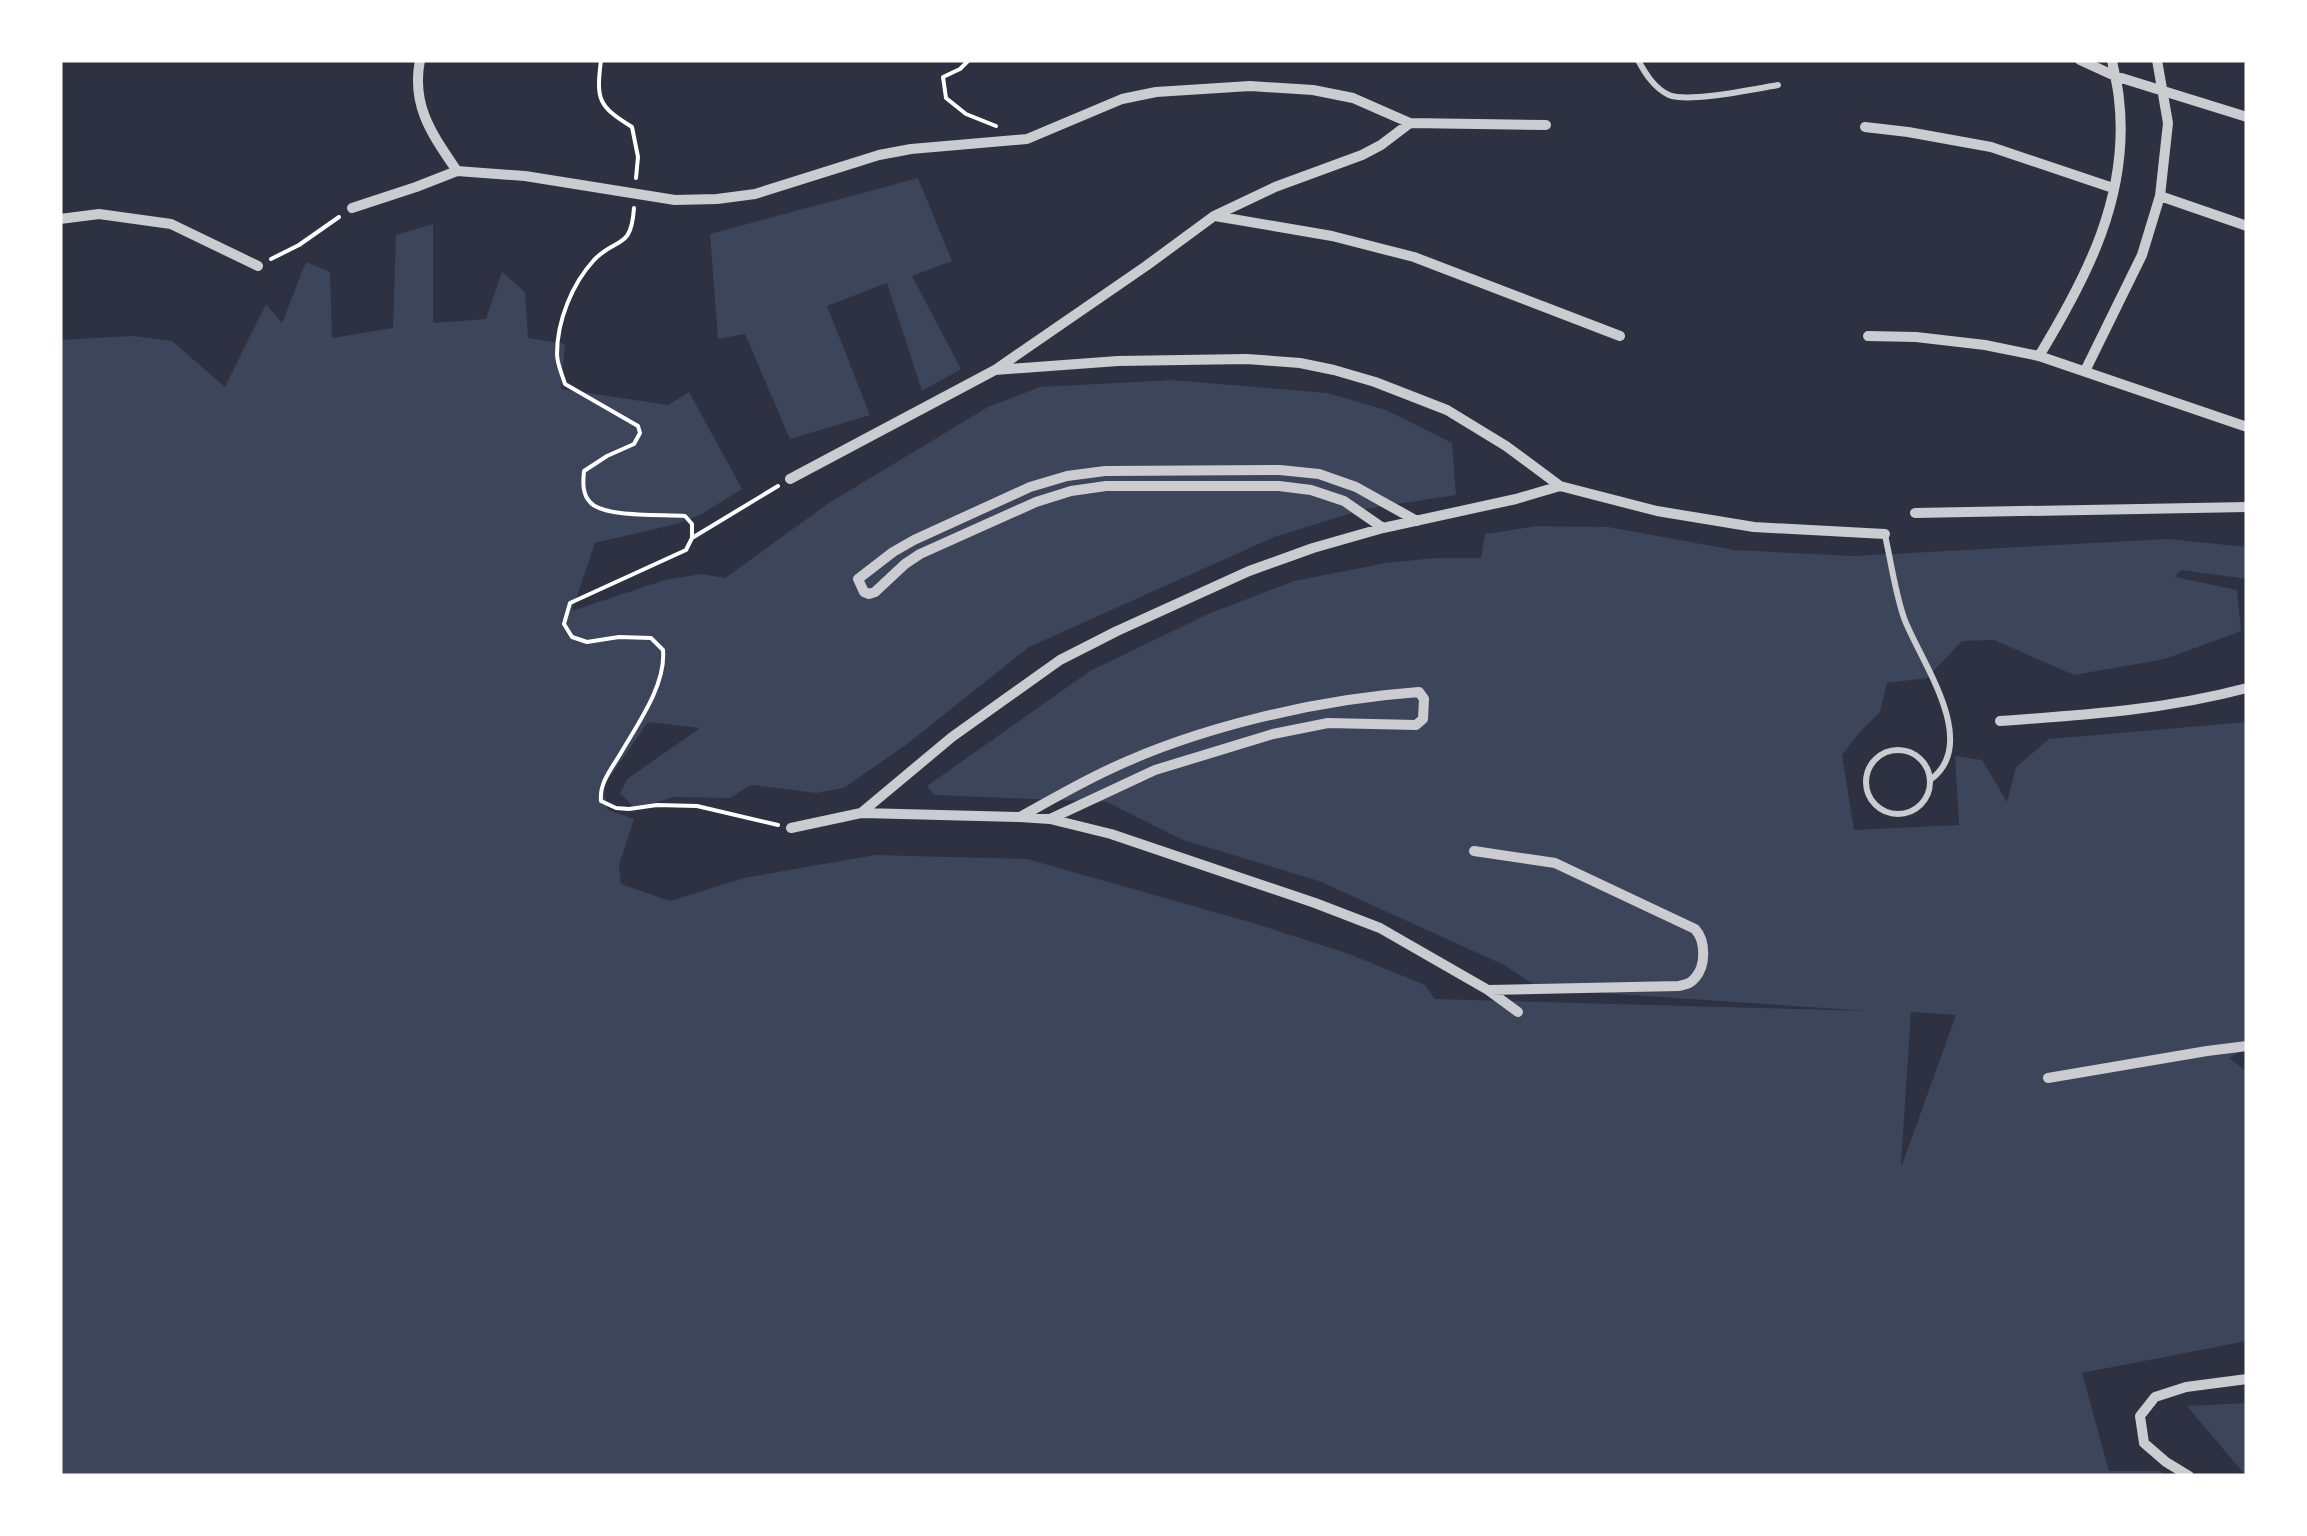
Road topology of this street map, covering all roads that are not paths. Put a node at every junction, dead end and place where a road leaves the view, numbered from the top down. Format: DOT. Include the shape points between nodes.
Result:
graph roads {
  1 [pos="420,60"];
  2 [pos="1638,60"];
  3 [pos="2080,60"];
  4 [pos="2112,60"];
  5 [pos="2156,60"];
  6 [pos="2115,76"];
  7 [pos="1778,85"];
  8 [pos="2162,90"];
  9 [pos="2247,118"];
  10 [pos="1410,122"];
  11 [pos="1546,124"];
  12 [pos="1865,127"];
  13 [pos="456,170"];
  14 [pos="2113,188"];
  15 [pos="2160,196"];
  16 [pos="352,208"];
  17 [pos="1214,216"];
  18 [pos="60,219"];
  19 [pos="2247,226"];
  20 [pos="258,266"];
  21 [pos="1620,336"];
  22 [pos="1868,336"];
  23 [pos="2039,356"];
  24 [pos="994,370"];
  25 [pos="2085,371"];
  26 [pos="2247,426"];
  27 [pos="790,479"];
  28 [pos="1560,486"];
  29 [pos="2247,508"];
  30 [pos="1915,513"];
  31 [pos="1417,521"];
  32 [pos="1383,528"];
  33 [pos="1885,534"];
  34 [pos="2247,688"];
  35 [pos="2000,721"];
  36 [pos="1930,780"];
  37 [pos="861,814"];
  38 [pos="1020,816"];
  39 [pos="1050,820"];
  40 [pos="791,828"];
  41 [pos="1474,851"];
  42 [pos="1488,990"];
  43 [pos="1518,1012"];
  44 [pos="2247,1046"];
  45 [pos="2048,1078"];
  46 [pos="2247,1379"];
  47 [pos="2189,1476"];
  1 -- 13 [label="street" via="421,109"];
  2 -- 7 [label="lane" via="1648,79 1670,96"];
  3 -- 6 [label="street"];
  4 -- 6 [label="street"];
  5 -- 8 [label="street"];
  6 -- 8 [label="street"];
  6 -- 14 [label="street" via="2120,148"];
  8 -- 9 [label="street"];
  8 -- 15 [label="street" via="2168,123"];
  10 -- 11 [label="street"];
  10 -- 13 [label="street" via="1333,93 1250,86 1156,92 1026,140 879,155 717,200"];
  10 -- 17 [label="street" via="1381,145"];
  12 -- 14 [label="street" via="1991,148"];
  13 -- 16 [label="street"];
  14 -- 23 [label="street" via="2098,247"];
  15 -- 19 [label="street"];
  15 -- 25 [label="street" via="2142,256"];
  17 -- 21 [label="street" via="1414,257"];
  17 -- 24 [label="street"];
  18 -- 20 [label="street" via="99,214 171,224"];
  22 -- 23 [label="street"];
  23 -- 25 [label="street"];
  24 -- 27 [label="street"];
  24 -- 28 [label="street" via="1247,359 1334,370 1447,410"];
  25 -- 26 [label="street"];
  28 -- 31 [label="street"];
  28 -- 33 [label="street" via="1754,527"];
  29 -- 30 [label="street"];
  31 -- 32 [label="street"];
  31 -- 32 [label="street" via="1318,474 1105,470 1030,487 914,540 858,580 870,594 920,554 1036,502 1106,486 1311,490"];
  32 -- 37 [label="street" via="1249,571 1060,660 952,737"];
  33 -- 36 [label="lane" via="1904,618 1950,726 1948,756"];
  34 -- 35 [label="street" via="2120,713"];
  36 -- 36 [label="lane" via="1916,754 1896,750 1870,764 1866,784 1880,809 1900,814 1926,799"];
  37 -- 38 [label="street"];
  37 -- 40 [label="street"];
  38 -- 39 [label="street"];
  38 -- 39 [label="street" via="1148,752 1210,733 1373,695 1418,692 1424,699 1416,725 1328,723 1274,734 1155,770"];
  39 -- 42 [label="street" via="1149,846 1380,928"];
  41 -- 42 [label="street" via="1554,863 1695,929 1704,947 1698,975 1679,986"];
  42 -- 43 [label="street"];
  44 -- 45 [label="street"];
  46 -- 47 [label="street" via="2155,1396 2140,1416 2144,1443"];
}
